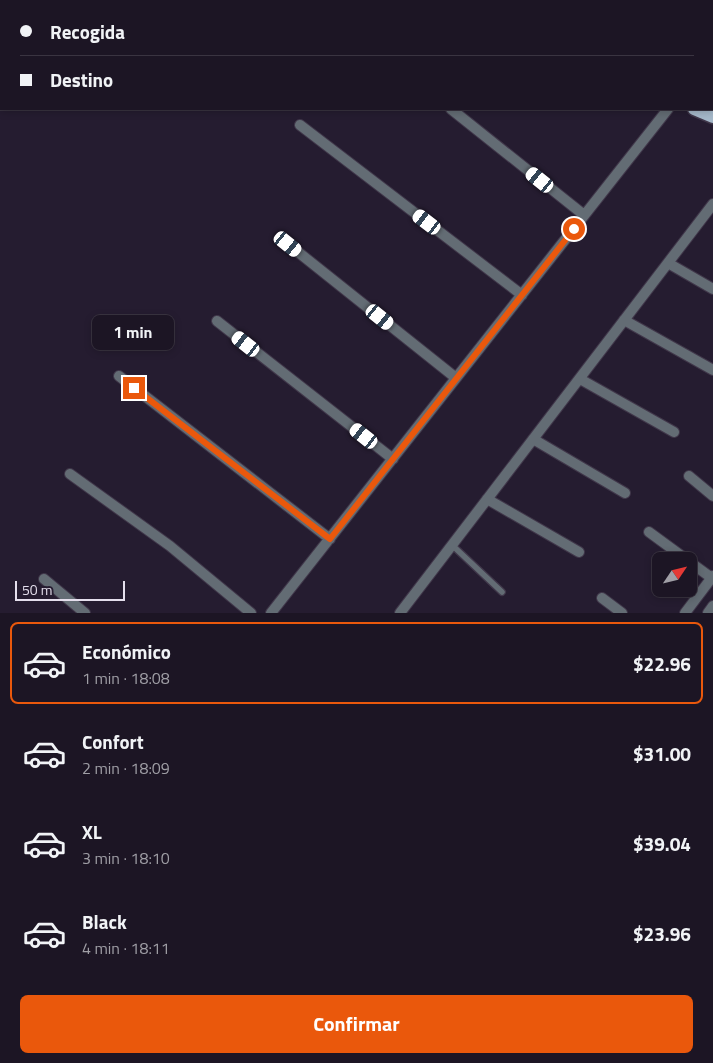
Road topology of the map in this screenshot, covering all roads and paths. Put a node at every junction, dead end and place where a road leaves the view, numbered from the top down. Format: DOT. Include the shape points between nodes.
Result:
graph roads {
  1 [pos="452,110"];
  2 [pos="667,110"];
  3 [pos="696,110"];
  4 [pos="713,117"];
  5 [pos="300,125"];
  6 [pos="713,204"];
  7 [pos="584,215"];
  8 [pos="288,244"];
  9 [pos="668,263"];
  10 [pos="713,290"];
  11 [pos="522,295"];
  12 [pos="217,320"];
  13 [pos="624,320"];
  14 [pos="713,370"];
  15 [pos="119,376"];
  16 [pos="456,378"];
  17 [pos="580,378"];
  18 [pos="674,432"];
  19 [pos="533,439"];
  20 [pos="393,459"];
  21 [pos="70,474"];
  22 [pos="689,476"];
  23 [pos="625,493"];
  24 [pos="713,496"];
  25 [pos="487,499"];
  26 [pos="649,532"];
  27 [pos="330,539"];
  28 [pos="452,545"];
  29 [pos="579,552"];
  30 [pos="713,578"];
  31 [pos="44,579"];
  32 [pos="502,592"];
  33 [pos="602,598"];
  34 [pos="713,606"];
  35 [pos="85,613"];
  36 [pos="251,613"];
  37 [pos="271,613"];
  38 [pos="400,613"];
  39 [pos="622,613"];
  40 [pos="685,613"];
  41 [pos="708,613"];
  1 -- 7 [label="street"];
  2 -- 7 [label="street"];
  3 -- 4 [label="main road"];
  5 -- 11 [label="street"];
  6 -- 9 [label="street"];
  7 -- 11 [label="street"];
  8 -- 16 [label="street"];
  9 -- 10 [label="street"];
  9 -- 13 [label="street"];
  11 -- 16 [label="street"];
  12 -- 20 [label="street"];
  13 -- 14 [label="street"];
  13 -- 17 [label="street"];
  15 -- 27 [label="street"];
  16 -- 20 [label="street"];
  17 -- 18 [label="street"];
  17 -- 19 [label="street"];
  19 -- 23 [label="street"];
  19 -- 25 [label="street"];
  20 -- 27 [label="street"];
  21 -- 36 [label="street" via="170,546"];
  22 -- 24 [label="street"];
  25 -- 28 [label="street"];
  25 -- 29 [label="street"];
  26 -- 30 [label="street"];
  27 -- 37 [label="street"];
  28 -- 32 [label="lane"];
  28 -- 38 [label="street"];
  30 -- 40 [label="street"];
  31 -- 35 [label="street"];
  33 -- 39 [label="street"];
  34 -- 41 [label="street"];
}
